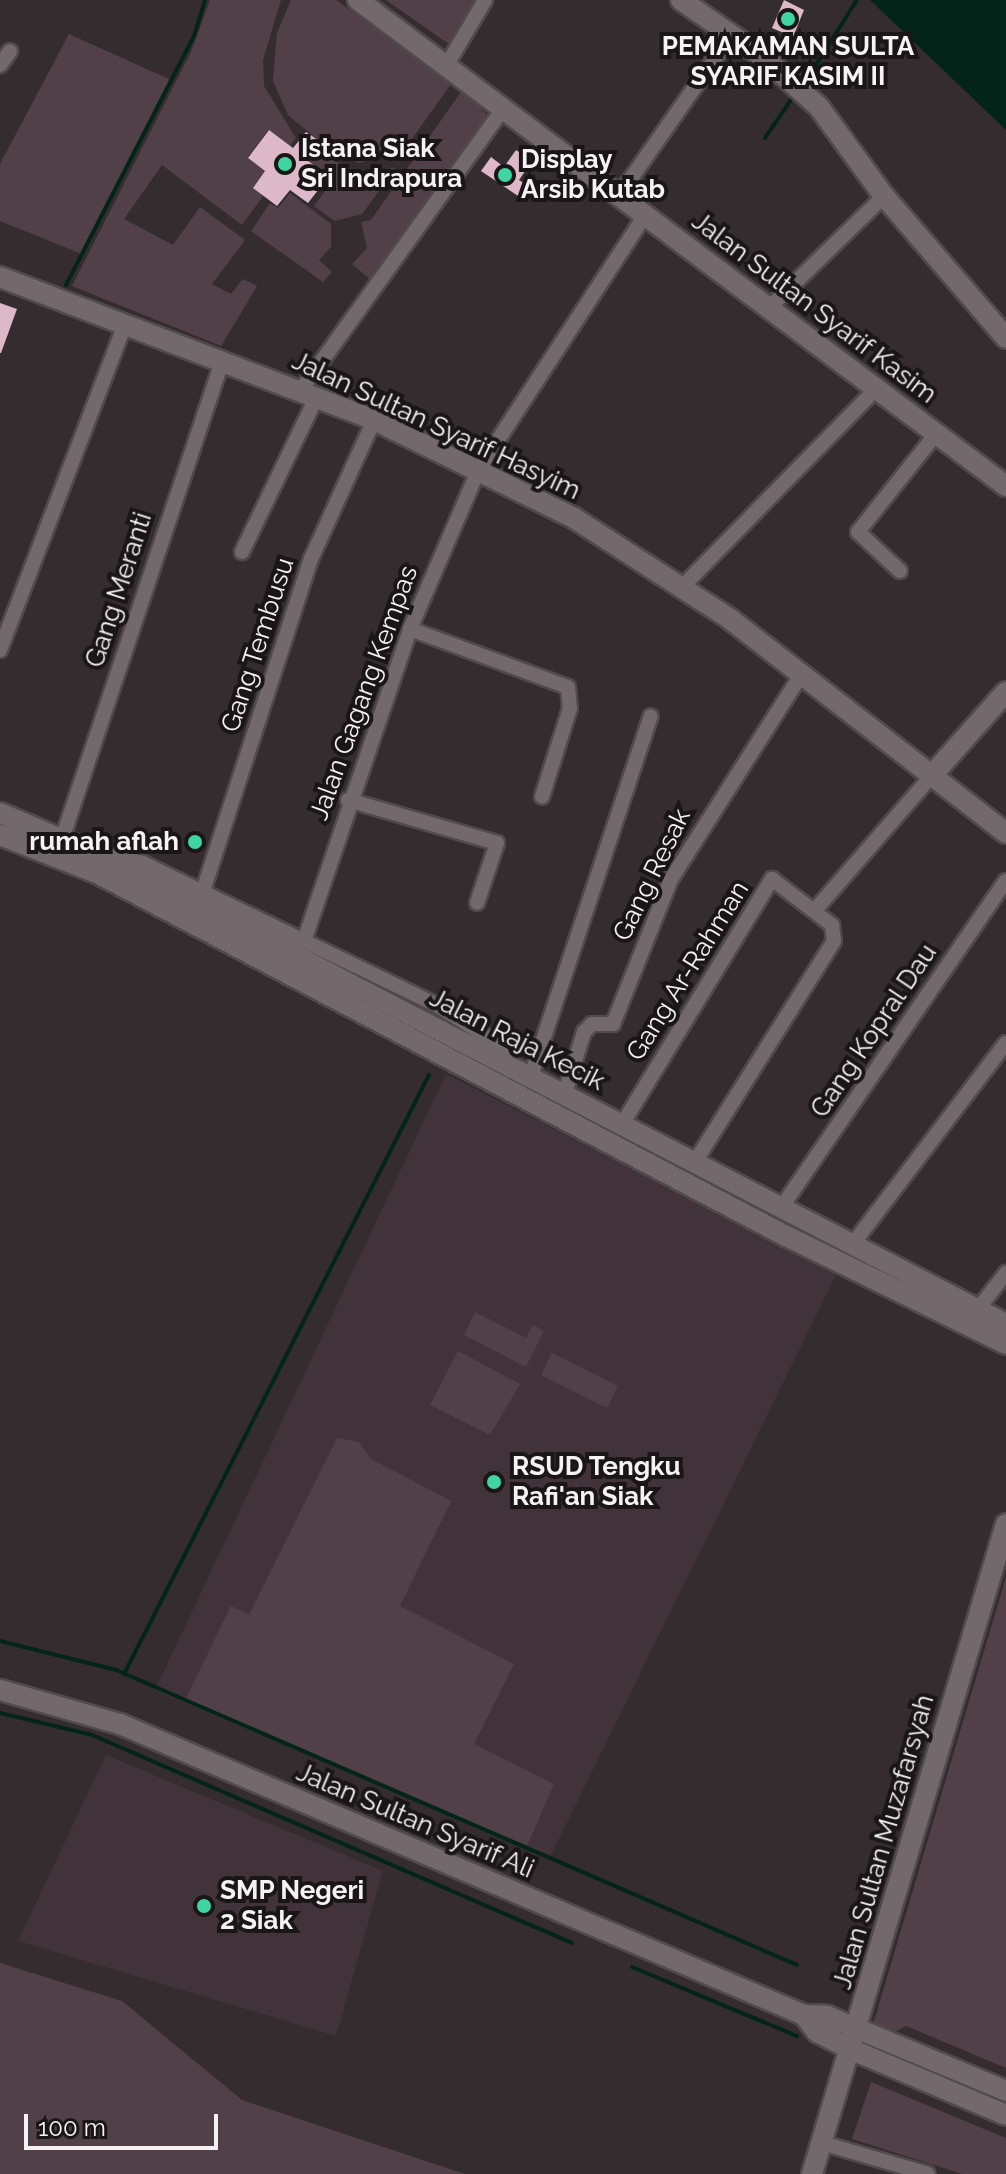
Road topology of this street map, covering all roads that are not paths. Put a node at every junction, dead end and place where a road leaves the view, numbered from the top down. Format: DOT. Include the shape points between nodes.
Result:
graph roads {
  1 [pos="358,0"];
  2 [pos="485,0"];
  3 [pos="681,0"];
  4 [pos="732,34"];
  5 [pos="10,51"];
  6 [pos="0,65"];
  7 [pos="445,68"];
  8 [pos="503,109"];
  9 [pos="620,194"];
  10 [pos="884,196"];
  11 [pos="646,214"];
  12 [pos="0,277"];
  13 [pos="770,307"];
  14 [pos="126,322"];
  15 [pos="1006,338"];
  16 [pos="223,359"];
  17 [pos="877,388"];
  18 [pos="308,394"];
  19 [pos="374,420"];
  20 [pos="936,434"];
  21 [pos="479,469"];
  22 [pos="1006,486"];
  23 [pos="242,552"];
  24 [pos="900,571"];
  25 [pos="683,586"];
  26 [pos="410,629"];
  27 [pos="0,650"];
  28 [pos="802,673"];
  29 [pos="1006,692"];
  30 [pos="651,716"];
  31 [pos="934,773"];
  32 [pos="542,797"];
  33 [pos="348,800"];
  34 [pos="0,813"];
  35 [pos="1006,833"];
  36 [pos="0,835"];
  37 [pos="63,836"];
  38 [pos="103,866"];
  39 [pos="1006,881"];
  40 [pos="203,891"];
  41 [pos="477,903"];
  42 [pos="815,910"];
  43 [pos="305,938"];
  44 [pos="1006,1043"];
  45 [pos="510,1066"];
  46 [pos="531,1076"];
  47 [pos="565,1093"];
  48 [pos="623,1123"];
  49 [pos="694,1163"];
  50 [pos="781,1208"];
  51 [pos="852,1245"];
  52 [pos="1006,1273"];
  53 [pos="978,1309"];
  54 [pos="1006,1324"];
  55 [pos="1006,1344"];
  56 [pos="1006,1524"];
  57 [pos="0,1690"];
  58 [pos="854,2040"];
  59 [pos="1006,2091"];
  60 [pos="1006,2115"];
  61 [pos="822,2143"];
  62 [pos="812,2174"];
  63 [pos="928,2174"];
  1 -- 7 [label="street, Jalan Sultan Syarif Kasim"];
  2 -- 7 [label="street"];
  3 -- 4 [label="street"];
  4 -- 9 [label="street"];
  4 -- 10 [label="street" via="819,107"];
  5 -- 6 [label="street"];
  7 -- 8 [label="street, Jalan Sultan Syarif Kasim"];
  8 -- 9 [label="street, Jalan Sultan Syarif Kasim"];
  8 -- 18 [label="street"];
  9 -- 11 [label="street, Jalan Sultan Syarif Kasim"];
  10 -- 13 [label="street"];
  10 -- 15 [label="street"];
  11 -- 13 [label="street, Jalan Sultan Syarif Kasim"];
  11 -- 21 [label="street, Jalan Gagang Kempas"];
  12 -- 14 [label="street, Jalan Sultan Syarif Hasyim"];
  13 -- 17 [label="street, Jalan Sultan Syarif Kasim"];
  14 -- 16 [label="street, Jalan Sultan Syarif Hasyim"];
  14 -- 27 [label="street"];
  16 -- 18 [label="street, Jalan Sultan Syarif Hasyim"];
  16 -- 37 [label="street, Gang Meranti"];
  17 -- 20 [label="street, Jalan Sultan Syarif Kasim"];
  17 -- 25 [label="street"];
  18 -- 19 [label="street, Jalan Sultan Syarif Hasyim"];
  18 -- 23 [label="street"];
  19 -- 21 [label="street, Jalan Sultan Syarif Hasyim"];
  19 -- 40 [label="street, Gang Tembusu" via="311,559"];
  20 -- 22 [label="street, Jalan Sultan Syarif Kasim"];
  20 -- 24 [label="street" via="858,532"];
  21 -- 25 [label="street, Jalan Sultan Syarif Hasyim"];
  21 -- 26 [label="street, Jalan Gagang Kempas"];
  25 -- 28 [label="street, Jalan Sultan Syarif Hasyim"];
  26 -- 32 [label="street" via="568,687 570,708"];
  26 -- 33 [label="street, Jalan Gagang Kempas"];
  28 -- 31 [label="street, Jalan Sultan Syarif Hasyim"];
  28 -- 47 [label="street, Gang Resak" via="671,879 613,1024 592,1024 584,1032"];
  29 -- 31 [label="street"];
  30 -- 46 [label="street"];
  31 -- 35 [label="street, Jalan Sultan Syarif Hasyim"];
  31 -- 42 [label="street"];
  33 -- 41 [label="street" via="497,843"];
  33 -- 43 [label="street, Jalan Gagang Kempas"];
  34 -- 37 [label="street, Jalan Raja Kecik"];
  36 -- 38 [label="street, Jalan Raja Kecik"];
  37 -- 38 [label="street, Jalan Raja Kecik"];
  38 -- 40 [label="street" via="135,860"];
  38 -- 45 [label="street, Jalan Raja Kecik"];
  38 -- 55 [label="street, Jalan Raja Kecik" via="786,1236"];
  39 -- 50 [label="street, Gang Kopral Dau"];
  40 -- 43 [label="street"];
  42 -- 48 [label="street, Gang Ar-Rahman" via="772,879"];
  42 -- 49 [label="street" via="832,925 834,941"];
  43 -- 45 [label="street" via="485,1033"];
  44 -- 51 [label="street"];
  45 -- 46 [label="street, Jalan Raja Kecik"];
  46 -- 47 [label="street, Jalan Raja Kecik"];
  47 -- 48 [label="street, Jalan Raja Kecik"];
  48 -- 49 [label="street, Jalan Raja Kecik"];
  49 -- 50 [label="street, Jalan Raja Kecik"];
  50 -- 51 [label="street, Jalan Raja Kecik"];
  51 -- 53 [label="street, Jalan Raja Kecik"];
  52 -- 53 [label="street"];
  53 -- 54 [label="street, Jalan Raja Kecik"];
  56 -- 58 [label="street, Jalan Sultan Muzafarsyah"];
  57 -- 58 [label="street, Jalan Sultan Syarif Ali" via="120,1724 804,2015 817,2032"];
  58 -- 59 [label="street, Jalan Sultan Syarif Ali"];
  58 -- 60 [label="street, Jalan Sultan Syarif Ali"];
  58 -- 61 [label="street, Jalan Sultan Muzafarsyah"];
  61 -- 62 [label="street, Jalan Sultan Muzafarsyah"];
  61 -- 63 [label="street"];
}
